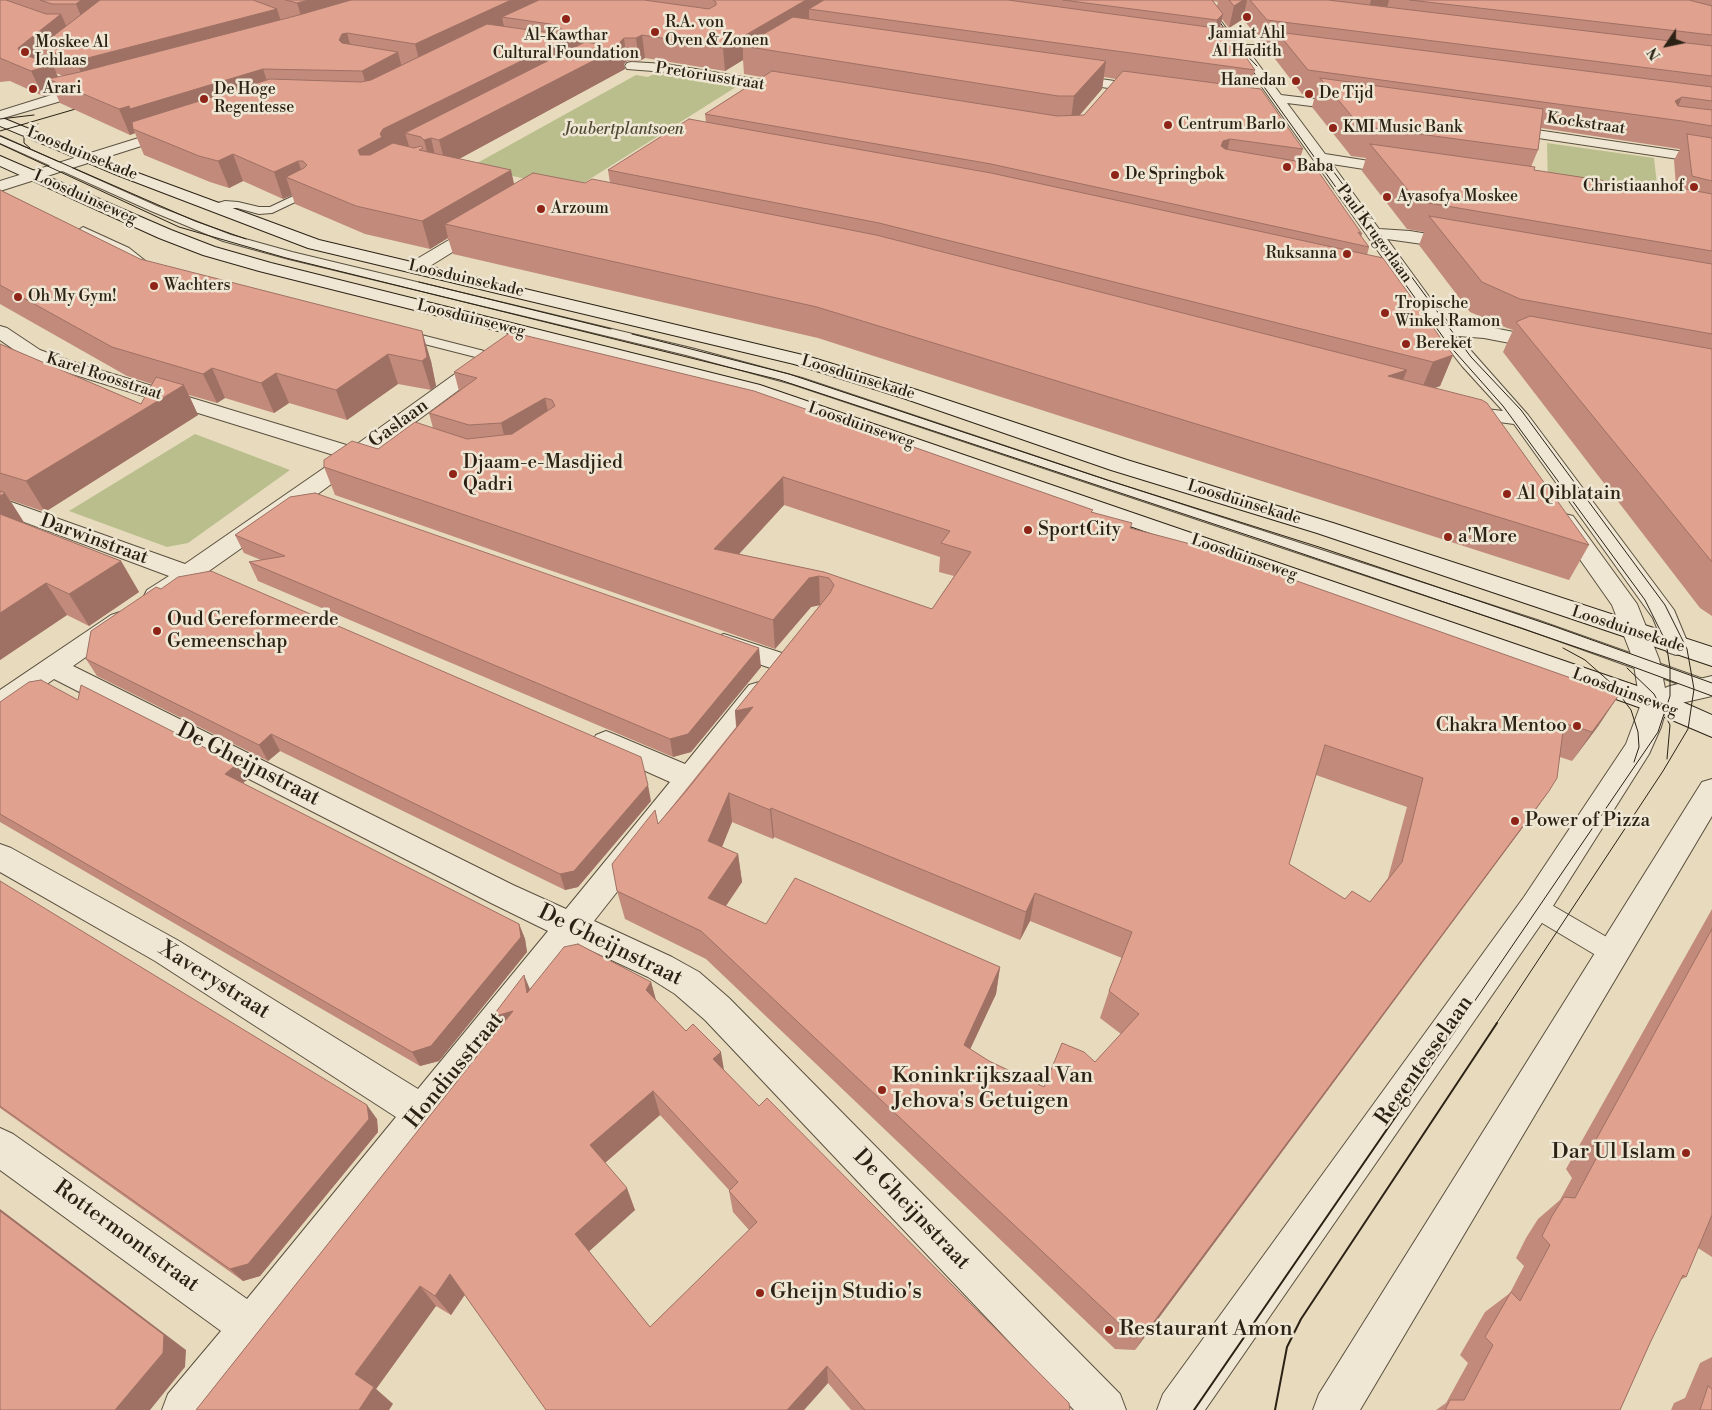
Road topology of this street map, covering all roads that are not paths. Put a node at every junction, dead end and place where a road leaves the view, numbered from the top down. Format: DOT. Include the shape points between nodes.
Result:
graph roads {
  1 [pos="1207,2"];
  2 [pos="1240,34"];
  3 [pos="1194,46"];
  4 [pos="1236,49"];
  5 [pos="1250,55"];
  6 [pos="1318,56"];
  7 [pos="636,67"];
  8 [pos="743,68"];
  9 [pos="1050,75"];
  10 [pos="726,78"];
  11 [pos="61,83"];
  12 [pos="764,85"];
  13 [pos="1116,85"];
  14 [pos="104,87"];
  15 [pos="800,91"];
  16 [pos="85,92"];
  17 [pos="1164,92"];
  18 [pos="747,95"];
  19 [pos="1104,98"];
  20 [pos="1273,103"];
  21 [pos="1361,108"];
  22 [pos="0,116"];
  23 [pos="0,121"];
  24 [pos="1485,127"];
  25 [pos="186,128"];
  26 [pos="0,139"];
  27 [pos="90,158"];
  28 [pos="1319,158"];
  29 [pos="0,160"];
  30 [pos="1712,160"];
  31 [pos="61,167"];
  32 [pos="1420,173"];
  33 [pos="34,176"];
  34 [pos="1313,180"];
  35 [pos="1335,180"];
  36 [pos="3,191"];
  37 [pos="308,192"];
  38 [pos="215,208"];
  39 [pos="498,217"];
  40 [pos="72,226"];
  41 [pos="1373,233"];
  42 [pos="1478,248"];
  43 [pos="416,267"];
  44 [pos="160,276"];
  45 [pos="1389,283"];
  46 [pos="1412,285"];
  47 [pos="1443,329"];
  48 [pos="385,330"];
  49 [pos="0,332"];
  50 [pos="527,333"];
  51 [pos="1560,347"];
  52 [pos="491,358"];
  53 [pos="1452,410"];
  54 [pos="1508,418"];
  55 [pos="356,455"];
  56 [pos="303,494"];
  57 [pos="331,504"];
  58 [pos="0,505"];
  59 [pos="1554,506"];
  60 [pos="193,571"];
  61 [pos="225,579"];
  62 [pos="1637,633"];
  63 [pos="706,637"];
  64 [pos="1676,646"];
  65 [pos="1712,657"];
  66 [pos="1646,665"];
  67 [pos="53,667"];
  68 [pos="1710,687"];
  69 [pos="1654,702"];
  70 [pos="0,703"];
  71 [pos="1712,726"];
  72 [pos="581,732"];
  73 [pos="690,779"];
  74 [pos="1712,790"];
  75 [pos="0,857"];
  76 [pos="1535,907"];
  77 [pos="571,926"];
  78 [pos="1613,954"];
  79 [pos="423,1112"];
  80 [pos="0,1147"];
  81 [pos="252,1327"];
  82 [pos="184,1410"];
  83 [pos="1104,1410"];
  84 [pos="1179,1410"];
  85 [pos="1335,1410"];
  1 -- 4 [label="street"];
  2 -- 5 [label="street, Paul Krugerlaan"];
  3 -- 4 [label="street"];
  4 -- 5 [label="street"];
  5 -- 6 [label="street" via="1269,49"];
  5 -- 20 [label="street, Paul Krugerlaan"];
  7 -- 10 [label="street, Pretoriusstraat" via="666,68"];
  8 -- 10 [label="street"];
  9 -- 13 [label="street"];
  10 -- 12 [label="street, Pretoriusstraat"];
  11 -- 16 [label="street"];
  12 -- 15 [label="street, Pretoriusstraat"];
  12 -- 18 [label="street"];
  13 -- 17 [label="street"];
  13 -- 19 [label="street"];
  14 -- 16 [label="street"];
  16 -- 22 [label="street"];
  20 -- 21 [label="street"];
  20 -- 28 [label="street, Paul Krugerlaan"];
  23 -- 27 [label="street, Loosduinsekade"];
  24 -- 30 [label="street, Kockstraat"];
  25 -- 27 [label="street"];
  26 -- 31 [label="lane, Loosduinseweg"];
  27 -- 31 [label="street"];
  27 -- 38 [label="street, Loosduinsekade"];
  28 -- 32 [label="street"];
  28 -- 35 [label="street, Paul Krugerlaan"];
  29 -- 33 [label="street, Loosduinseweg"];
  31 -- 33 [label="street"];
  31 -- 66 [label="lane, Loosduinseweg" via="227,238 797,381"];
  33 -- 36 [label="street"];
  33 -- 50 [label="street, Loosduinseweg" via="209,251"];
  34 -- 35 [label="street"];
  35 -- 41 [label="street, Paul Krugerlaan"];
  37 -- 38 [label="lane" via="272,210 259,211 225,204"];
  38 -- 43 [label="street, Loosduinsekade" via="314,244"];
  39 -- 43 [label="street"];
  40 -- 44 [label="lane, Loosduinseweg" via="125,251"];
  41 -- 42 [label="street"];
  41 -- 46 [label="street, Paul Krugerlaan"];
  43 -- 62 [label="street, Loosduinsekade" via="800,360 1119,465 1325,528"];
  45 -- 46 [label="street"];
  46 -- 47 [label="street, Paul Krugerlaan"];
  47 -- 51 [label="street" via="1484,332"];
  47 -- 54 [label="street, Paul Krugerlaan"];
  48 -- 52 [label="lane, Loosduinseweg"];
  49 -- 55 [label="street, Karel Roosstraat" via="33,354 63,365"];
  50 -- 52 [label="street, Gaslaan"];
  50 -- 69 [label="street, Loosduinseweg" via="753,389 824,412"];
  52 -- 55 [label="street, Gaslaan" via="397,434"];
  53 -- 54 [label="street"];
  54 -- 64 [label="street, Paul Krugerlaan" via="1665,616"];
  55 -- 56 [label="street, Gaslaan"];
  56 -- 57 [label="street"];
  56 -- 60 [label="street, Gaslaan"];
  58 -- 60 [label="street, Darwinstraat"];
  59 -- 62 [label="street" via="1624,604"];
  60 -- 61 [label="street, Darwinstraat"];
  60 -- 67 [label="street, Gaslaan"];
  62 -- 64 [label="street, Loosduinsekade"];
  62 -- 66 [label="street, Regentesselaan"];
  63 -- 73 [label="street, Hondiusstraat" via="790,653"];
  64 -- 65 [label="street, Loosduinsekade"];
  66 -- 68 [label="lane, Loosduinseweg"];
  66 -- 69 [label="street, Regentesselaan"];
  67 -- 70 [label="street, Gaslaan"];
  67 -- 77 [label="street, De Gheijnstraat"];
  68 -- 69 [label="street"];
  69 -- 71 [label="street, Loosduinseweg"];
  69 -- 76 [label="street, Regentesselaan" via="1635,754"];
  72 -- 73 [label="street"];
  73 -- 77 [label="street, Hondiusstraat"];
  74 -- 78 [label="street"];
  75 -- 79 [label="street, Xaverystraat" via="167,951"];
  76 -- 78 [label="lane"];
  76 -- 84 [label="street, Regentesselaan"];
  77 -- 79 [label="street, Hondiusstraat"];
  77 -- 83 [label="street, De Gheijnstraat" via="660,967 687,983 717,1009"];
  78 -- 85 [label="street"];
  79 -- 81 [label="street, Hondiusstraat"];
  80 -- 81 [label="street, Rottermontstraat"];
  81 -- 82 [label="street, Hondiusstraat"];
}
